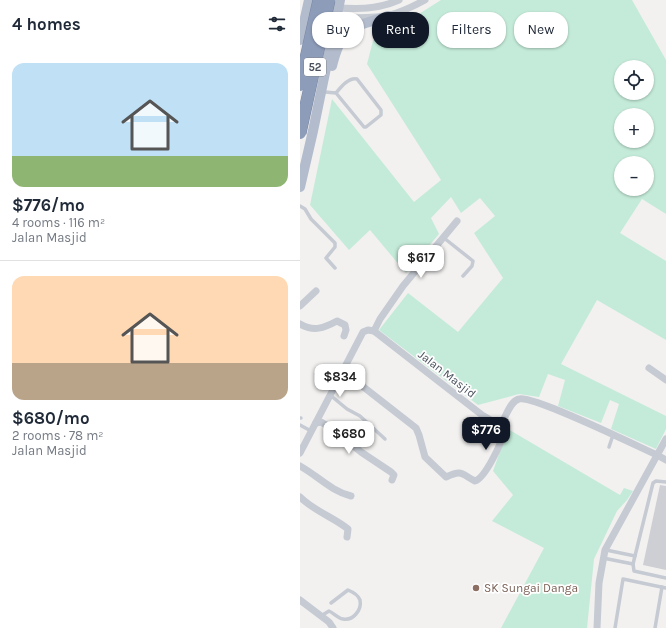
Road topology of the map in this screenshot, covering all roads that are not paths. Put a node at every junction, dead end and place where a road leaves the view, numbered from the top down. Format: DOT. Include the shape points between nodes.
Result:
graph roads {
  1 [pos="399,0"];
  2 [pos="425,0"];
  3 [pos="312,1"];
  4 [pos="335,6"];
  5 [pos="401,12"];
  6 [pos="306,16"];
  7 [pos="372,17"];
  8 [pos="372,21"];
  9 [pos="312,34"];
  10 [pos="300,41"];
  11 [pos="330,48"];
  12 [pos="300,85"];
  13 [pos="330,92"];
  14 [pos="313,131"];
  15 [pos="300,133"];
  16 [pos="300,186"];
  17 [pos="300,206"];
  18 [pos="457,221"];
  19 [pos="444,238"];
  20 [pos="335,268"];
  21 [pos="464,276"];
  22 [pos="316,291"];
  23 [pos="300,306"];
  24 [pos="300,324"];
  25 [pos="374,331"];
  26 [pos="344,336"];
  27 [pos="649,368"];
  28 [pos="343,371"];
  29 [pos="316,374"];
  30 [pos="666,380"];
  31 [pos="334,387"];
  32 [pos="330,395"];
  33 [pos="316,423"];
  34 [pos="501,424"];
  35 [pos="300,425"];
  36 [pos="311,431"];
  37 [pos="613,435"];
  38 [pos="385,439"];
  39 [pos="666,439"];
  40 [pos="610,447"];
  41 [pos="300,451"];
  42 [pos="658,455"];
  43 [pos="666,460"];
  44 [pos="300,466"];
  45 [pos="392,480"];
  46 [pos="666,482"];
  47 [pos="351,496"];
  48 [pos="300,497"];
  49 [pos="347,537"];
  50 [pos="605,550"];
  51 [pos="635,556"];
  52 [pos="603,558"];
  53 [pos="633,564"];
  54 [pos="666,578"];
  55 [pos="664,587"];
  56 [pos="300,600"];
  57 [pos="331,603"];
  58 [pos="321,616"];
  59 [pos="333,628"];
  60 [pos="597,628"];
  61 [pos="615,628"];
  62 [pos="655,628"];
  1 -- 4 [label="street" via="373,8"];
  2 -- 5 [label="street"];
  3 -- 4 [label="street"];
  3 -- 6 [label="main road"];
  3 -- 12 [label="highway, 52, bridge"];
  4 -- 6 [label="street"];
  4 -- 7 [label="street" via="354,18"];
  4 -- 15 [label="highway, 52, bridge"];
  6 -- 10 [label="main road"];
  8 -- 13 [label="main road" via="354,27 344,34 338,43"];
  9 -- 10 [label="main road"];
  11 -- 14 [label="main road"];
  13 -- 13 [label="lane" via="350,79 357,79 382,110 381,115 364,127"];
  13 -- 14 [label="main road"];
  14 -- 16 [label="main road"];
  17 -- 20 [label="lane" via="335,243 335,247 326,258"];
  18 -- 19 [label="street"];
  19 -- 21 [label="lane" via="473,261"];
  19 -- 25 [label="street" via="403,286"];
  22 -- 23 [label="street"];
  24 -- 26 [label="street" via="320,329 337,321 345,325"];
  25 -- 28 [label="street" via="363,332"];
  25 -- 34 [label="street, Jalan Masjid" via="482,415 496,424"];
  27 -- 30 [label="street"];
  28 -- 31 [label="street"];
  28 -- 34 [label="street" via="416,428 425,457 446,477 462,473 475,481 480,479 501,440"];
  29 -- 31 [label="lane"];
  31 -- 32 [label="street"];
  32 -- 33 [label="street"];
  32 -- 38 [label="lane" via="360,416"];
  33 -- 36 [label="street"];
  33 -- 45 [label="street" via="321,422 331,428 391,472 394,475"];
  34 -- 37 [label="street" via="513,403 524,398"];
  35 -- 36 [label="lane"];
  36 -- 41 [label="street"];
  37 -- 40 [label="lane"];
  37 -- 42 [label="street"];
  39 -- 42 [label="street"];
  42 -- 43 [label="street"];
  42 -- 50 [label="street"];
  44 -- 47 [label="street" via="340,493"];
  46 -- 51 [label="lane" via="653,483"];
  48 -- 49 [label="street" via="348,529"];
  50 -- 51 [label="lane"];
  50 -- 52 [label="street"];
  51 -- 53 [label="lane"];
  52 -- 53 [label="lane"];
  52 -- 60 [label="street"];
  53 -- 54 [label="lane" via="634,571"];
  55 -- 61 [label="lane" via="623,579"];
  55 -- 62 [label="lane"];
  56 -- 58 [label="street"];
  57 -- 58 [label="lane" via="348,590 355,593 360,600 360,609 352,618 339,618 329,611"];
  58 -- 59 [label="street"];
}
